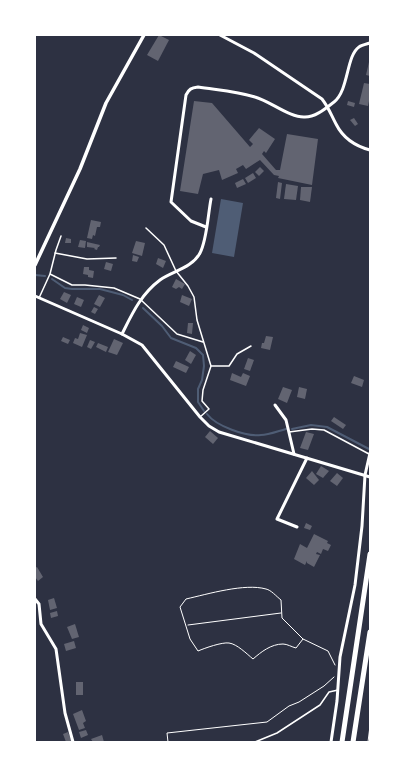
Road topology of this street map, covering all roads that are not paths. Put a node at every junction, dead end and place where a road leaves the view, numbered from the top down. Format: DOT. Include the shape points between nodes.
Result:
graph roads {
  1 [pos="144,35"];
  2 [pos="220,35"];
  3 [pos="370,43"];
  4 [pos="328,107"];
  5 [pos="370,150"];
  6 [pos="211,199"];
  7 [pos="206,227"];
  8 [pos="146,228"];
  9 [pos="61,236"];
  10 [pos="55,253"];
  11 [pos="116,258"];
  12 [pos="35,265"];
  13 [pos="176,271"];
  14 [pos="50,274"];
  15 [pos="35,296"];
  16 [pos="39,298"];
  17 [pos="140,299"];
  18 [pos="122,334"];
  19 [pos="203,342"];
  20 [pos="251,346"];
  21 [pos="211,366"];
  22 [pos="275,405"];
  23 [pos="200,417"];
  24 [pos="290,432"];
  25 [pos="370,453"];
  26 [pos="294,454"];
  27 [pos="307,458"];
  28 [pos="365,475"];
  29 [pos="370,477"];
  30 [pos="297,527"];
  31 [pos="370,554"];
  32 [pos="35,599"];
  33 [pos="370,632"];
  34 [pos="338,690"];
  35 [pos="73,742"];
  36 [pos="255,742"];
  37 [pos="331,742"];
  38 [pos="342,742"];
  39 [pos="353,742"];
  1 -- 12 [label="street" via="106,103 80,169"];
  2 -- 4 [label="street" via="254,53 298,82 322,99"];
  3 -- 4 [label="street" via="358,47 354,53 342,93"];
  4 -- 5 [label="street" via="342,134 360,147"];
  4 -- 7 [label="street" via="314,116 304,118 260,98 243,94 198,87 188,91 171,202 191,221"];
  6 -- 7 [label="street"];
  7 -- 13 [label="street" via="200,253 195,260"];
  8 -- 13 [label="lane" via="164,245"];
  9 -- 10 [label="lane"];
  10 -- 11 [label="lane" via="87,259"];
  10 -- 14 [label="lane"];
  13 -- 17 [label="street" via="160,280"];
  13 -- 19 [label="lane" via="194,298"];
  14 -- 16 [label="lane"];
  14 -- 17 [label="lane" via="72,285 114,288"];
  15 -- 16 [label="street"];
  16 -- 18 [label="street"];
  17 -- 18 [label="street"];
  17 -- 19 [label="lane" via="177,334"];
  18 -- 23 [label="street" via="142,346"];
  19 -- 21 [label="lane"];
  20 -- 21 [label="lane" via="237,354 229,366"];
  21 -- 23 [label="lane" via="202,390 202,401 209,409"];
  22 -- 24 [label="street" via="286,420"];
  23 -- 26 [label="street" via="220,432"];
  24 -- 25 [label="lane" via="312,428 324,430"];
  24 -- 26 [label="street"];
  25 -- 28 [label="street"];
  26 -- 27 [label="street"];
  27 -- 28 [label="street"];
  27 -- 30 [label="street" via="277,519"];
  28 -- 29 [label="street"];
  28 -- 34 [label="street" via="362,526 354,586 340,656"];
  31 -- 38 [label="highway"];
  32 -- 35 [label="street" via="39,604 41,624 56,649 65,713"];
  33 -- 39 [label="highway"];
  34 -- 36 [label="lane" via="329,692 320,705 277,733"];
  34 -- 37 [label="street"];
}
